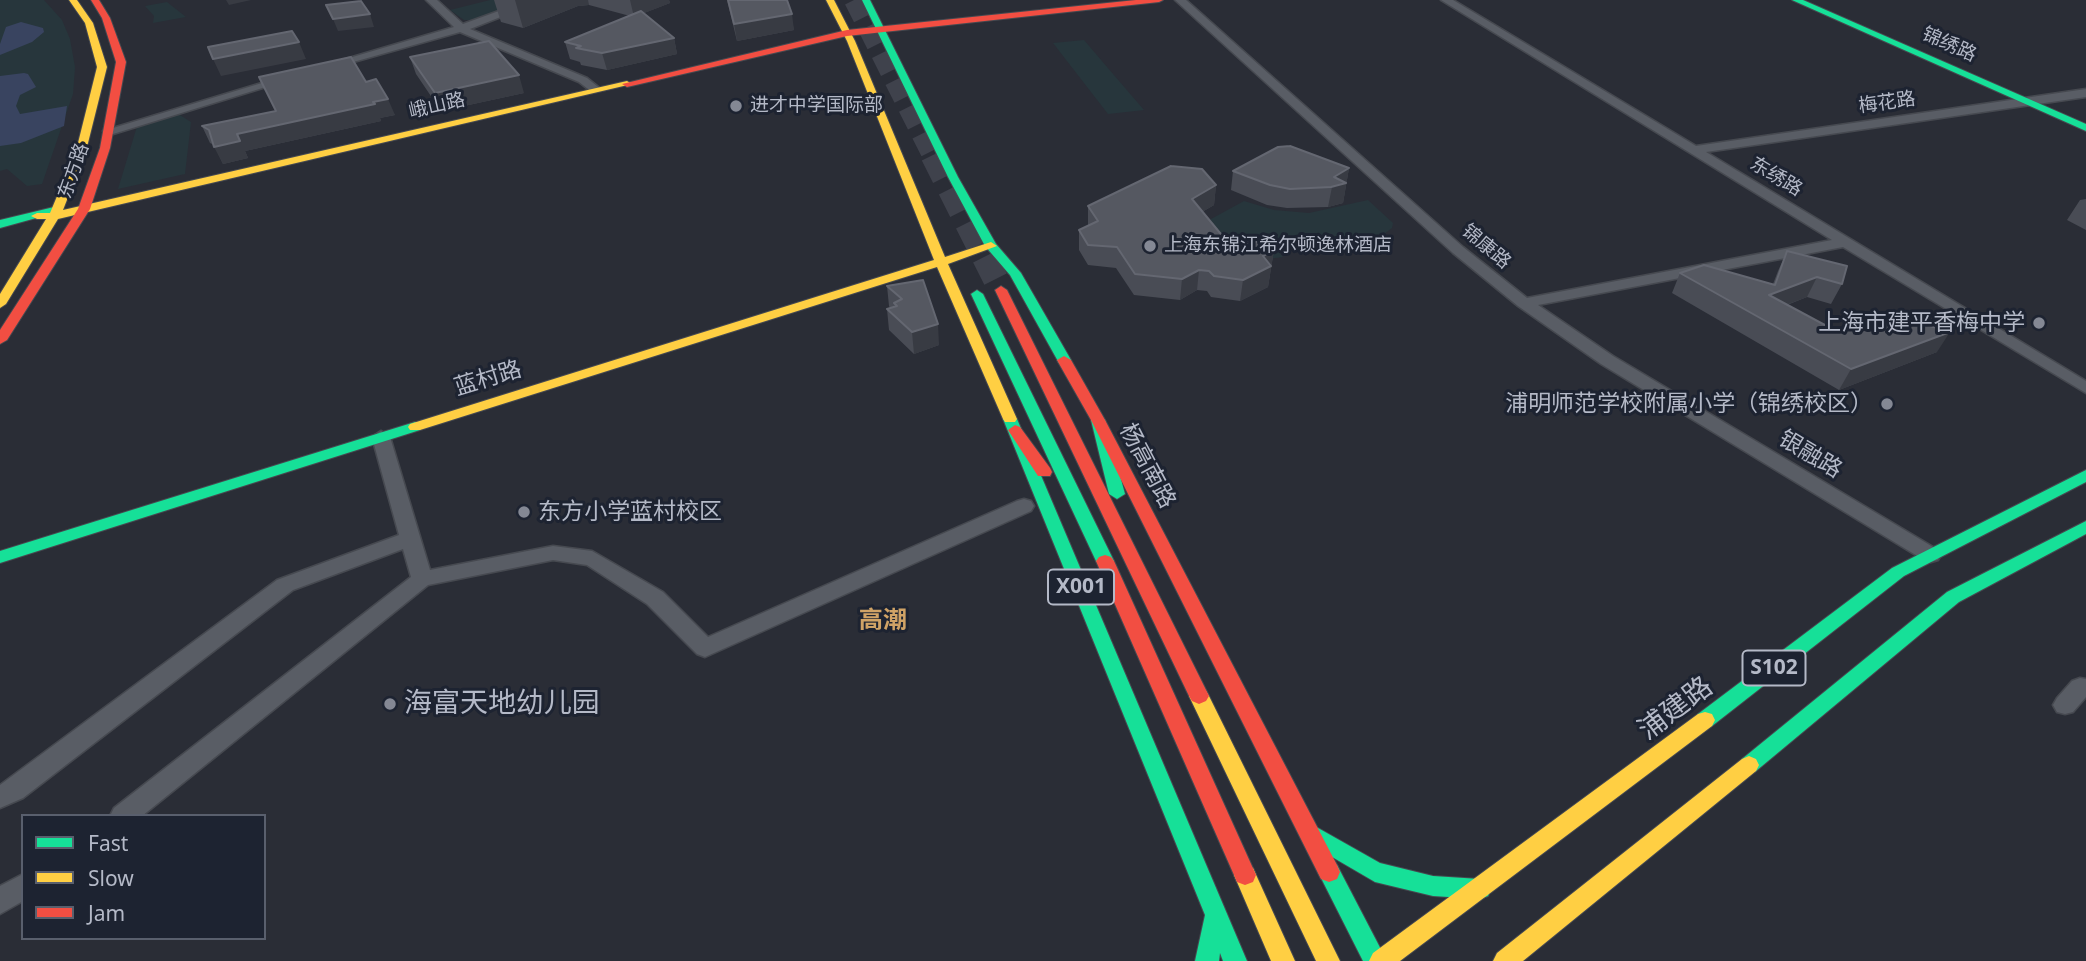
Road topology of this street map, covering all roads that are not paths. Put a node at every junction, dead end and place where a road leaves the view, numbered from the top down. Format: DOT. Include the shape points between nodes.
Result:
graph roads {
  1 [pos="74,0"];
  2 [pos="95,0"];
  3 [pos="431,0"];
  4 [pos="539,0"];
  5 [pos="830,0"];
  6 [pos="866,0"];
  7 [pos="1094,0"];
  8 [pos="1159,0"];
  9 [pos="1180,0"];
  10 [pos="1446,0"];
  11 [pos="1796,0"];
  12 [pos="1809,0"];
  13 [pos="878,25"];
  14 [pos="461,28"];
  15 [pos="846,30"];
  16 [pos="594,88"];
  17 [pos="2086,93"];
  18 [pos="2034,101"];
  19 [pos="2086,119"];
  20 [pos="2086,128"];
  21 [pos="109,131"];
  22 [pos="1694,150"];
  23 [pos="86,206"];
  24 [pos="56,212"];
  25 [pos="0,224"];
  26 [pos="1846,242"];
  27 [pos="991,246"];
  28 [pos="942,261"];
  29 [pos="1001,290"];
  30 [pos="977,294"];
  31 [pos="1524,303"];
  32 [pos="0,304"];
  33 [pos="0,340"];
  34 [pos="2086,388"];
  35 [pos="1097,420"];
  36 [pos="1015,430"];
  37 [pos="381,437"];
  38 [pos="2086,475"];
  39 [pos="1024,506"];
  40 [pos="2086,527"];
  41 [pos="410,539"];
  42 [pos="1931,555"];
  43 [pos="0,556"];
  44 [pos="1137,568"];
  45 [pos="1111,573"];
  46 [pos="422,579"];
  47 [pos="2086,688"];
  48 [pos="2065,705"];
  49 [pos="0,797"];
  50 [pos="126,814"];
  51 [pos="1310,833"];
  52 [pos="21,887"];
  53 [pos="1480,889"];
  54 [pos="0,901"];
  55 [pos="1216,915"];
  56 [pos="1523,953"];
  57 [pos="1207,961"];
  58 [pos="1235,961"];
  59 [pos="1283,961"];
  60 [pos="1328,961"];
  61 [pos="1375,961"];
  62 [pos="1381,961"];
  63 [pos="1505,961"];
  1 -- 24 [label="main road, 东方路" via="89,23 102,66 81,151"];
  2 -- 21 [label="main road, 东方路" via="121,62"];
  3 -- 14 [label="street"];
  4 -- 14 [label="street"];
  5 -- 15 [label="main road, X001"];
  6 -- 13 [label="main road, 杨高南路"];
  7 -- 13 [label="main road"];
  8 -- 13 [label="main road"];
  9 -- 31 [label="street, 锦康路" via="1448,241"];
  10 -- 22 [label="street, 东绣路"];
  11 -- 18 [label="main road, 锦绣路"];
  12 -- 18 [label="main road, 锦绣路"];
  13 -- 15 [label="main road, 峨山路"];
  13 -- 27 [label="main road, 杨高南路"];
  14 -- 16 [label="street"];
  14 -- 21 [label="street"];
  15 -- 16 [label="main road, 峨山路"];
  15 -- 28 [label="main road, X001"];
  16 -- 23 [label="main road, 峨山路"];
  17 -- 18 [label="street, 梅花路"];
  18 -- 19 [label="main road, 锦绣路"];
  18 -- 20 [label="main road, 锦绣路"];
  18 -- 22 [label="street, 梅花路"];
  21 -- 23 [label="main road, 东方路"];
  22 -- 26 [label="street, 东绣路"];
  23 -- 24 [label="main road, 峨山路"];
  23 -- 33 [label="main road, 东方路"];
  24 -- 25 [label="main road, 峨山路"];
  24 -- 32 [label="main road, 东方路"];
  26 -- 31 [label="street"];
  26 -- 34 [label="street, 东绣路"];
  27 -- 28 [label="main road, 蓝村路"];
  27 -- 35 [label="main road, 杨高南路" via="1016,273"];
  28 -- 36 [label="main road, X001"];
  28 -- 37 [label="main road, 蓝村路"];
  29 -- 44 [label="main road, X001"];
  30 -- 45 [label="main road, X001"];
  31 -- 42 [label="street, 银融路" via="1607,360"];
  35 -- 44 [label="main road"];
  35 -- 51 [label="main road, 杨高南路"];
  36 -- 45 [label="main road"];
  36 -- 55 [label="main road, X001"];
  37 -- 41 [label="street"];
  37 -- 43 [label="main road, 蓝村路"];
  38 -- 42 [label="main road, 浦建路 / S102"];
  39 -- 46 [label="street" via="705,648 655,598 592,558 553,553"];
  40 -- 56 [label="main road, S102" via="1953,597"];
  41 -- 46 [label="street"];
  41 -- 49 [label="street" via="285,585"];
  42 -- 53 [label="main road, 浦建路 / S102" via="1898,572"];
  44 -- 60 [label="main road, X001"];
  45 -- 59 [label="main road, X001"];
  46 -- 50 [label="street"];
  47 -- 48 [label="street" via="2080,687"];
  51 -- 53 [label="main road" via="1375,872 1433,886"];
  51 -- 61 [label="main road, 杨高南路"];
  52 -- 54 [label="street"];
  53 -- 62 [label="main road, 浦建路 / S102"];
  55 -- 57 [label="main road"];
  55 -- 58 [label="main road, X001"];
  56 -- 63 [label="main road, S102"];
}
